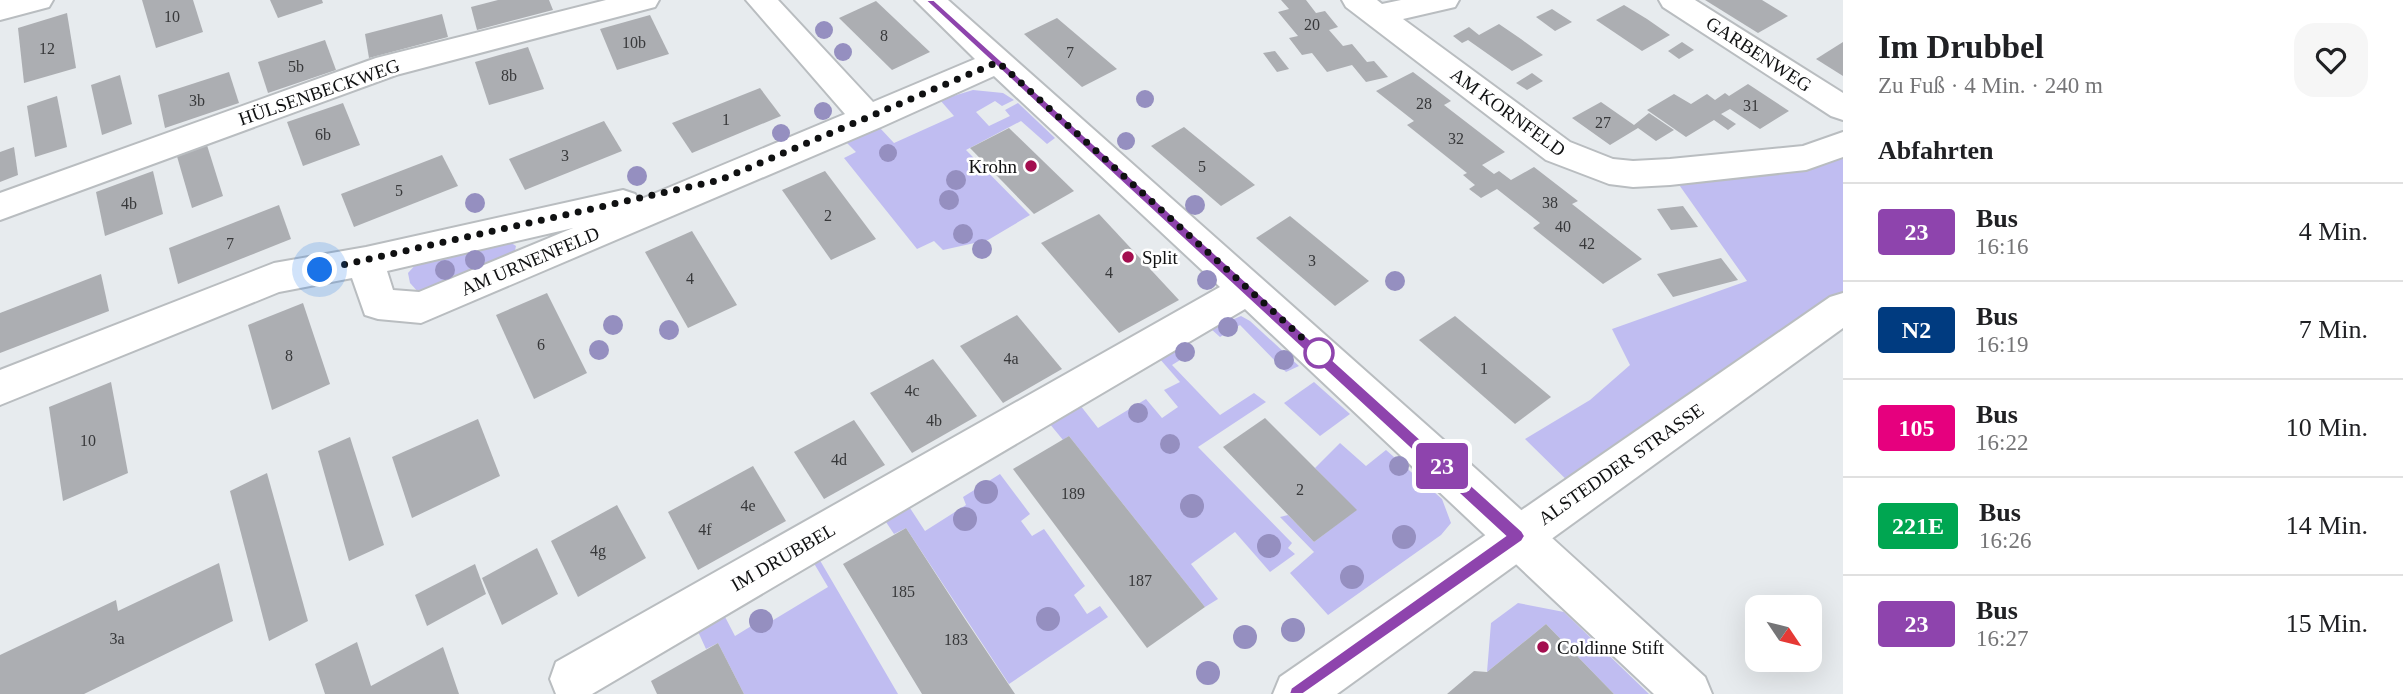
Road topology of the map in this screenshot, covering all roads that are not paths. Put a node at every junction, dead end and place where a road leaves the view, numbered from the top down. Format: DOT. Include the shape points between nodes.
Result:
graph roads {
  1 [pos="37,0"];
  2 [pos="644,0"];
  3 [pos="761,0"];
  4 [pos="930,0"];
  5 [pos="1444,0"];
  6 [pos="1674,0"];
  7 [pos="1368,8"];
  8 [pos="0,10"];
  9 [pos="998,62"];
  10 [pos="1843,108"];
  11 [pos="869,119"];
  12 [pos="1843,144"];
  13 [pos="720,180"];
  14 [pos="0,207"];
  15 [pos="366,261"];
  16 [pos="1248,289"];
  17 [pos="1843,308"];
  18 [pos="0,388"];
  19 [pos="1517,536"];
  20 [pos="573,679"];
  21 [pos="1297,694"];
  22 [pos="1688,694"];
  1 -- 8 [label="street"];
  2 -- 14 [label="street, HÜLSENBECKWEG" via="387,66"];
  3 -- 11 [label="street"];
  4 -- 9 [label="street"];
  5 -- 7 [label="street"];
  6 -- 10 [label="street, GARBENWEG"];
  7 -- 12 [label="street, AM KORNFELD" via="1558,151 1609,171 1657,173 1806,158"];
  9 -- 11 [label="street, AM URNENFELD"];
  9 -- 16 [label="street"];
  11 -- 13 [label="street, AM URNENFELD"];
  13 -- 15 [label="street, AM URNENFELD"];
  13 -- 15 [label="street, AM URNENFELD" via="421,308 378,304"];
  15 -- 18 [label="street, AM URNENFELD" via="274,278"];
  16 -- 19 [label="street"];
  16 -- 20 [label="street, IM DRUBBEL"];
  17 -- 19 [label="street, ALSTEDDER STRASSE"];
  19 -- 21 [label="street, ALSTEDDER STRASSE"];
  19 -- 22 [label="street"];
}
